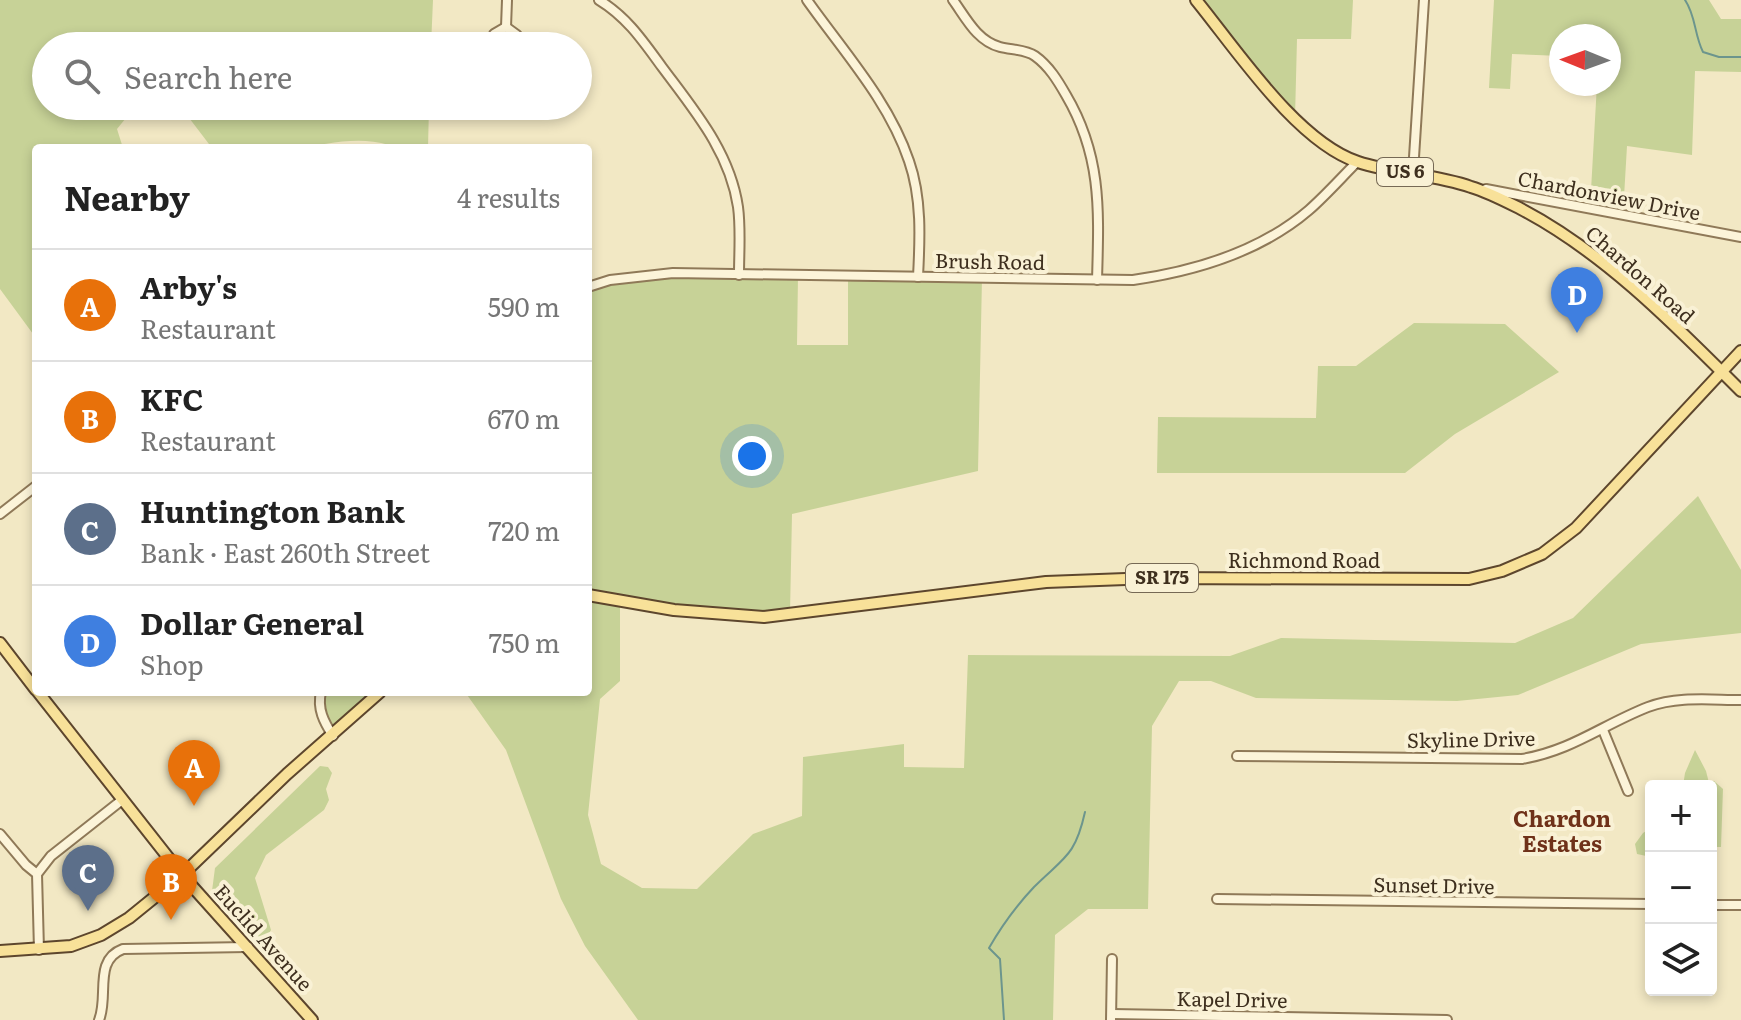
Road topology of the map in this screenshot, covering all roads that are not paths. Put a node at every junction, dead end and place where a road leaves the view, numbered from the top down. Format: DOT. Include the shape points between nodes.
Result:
graph roads {
  1 [pos="507,0"];
  2 [pos="599,0"];
  3 [pos="807,0"];
  4 [pos="953,0"];
  5 [pos="1196,0"];
  6 [pos="1424,0"];
  7 [pos="506,27"];
  8 [pos="497,32"];
  9 [pos="513,32"];
  10 [pos="1357,162"];
  11 [pos="1413,173"];
  12 [pos="1470,186"];
  13 [pos="1741,237"];
  14 [pos="739,275"];
  15 [pos="918,277"];
  16 [pos="1097,280"];
  17 [pos="592,286"];
  18 [pos="1741,351"];
  19 [pos="1721,371"];
  20 [pos="1741,391"];
  21 [pos="32,489"];
  22 [pos="0,514"];
  23 [pos="592,596"];
  24 [pos="0,643"];
  25 [pos="32,685"];
  26 [pos="41,696"];
  27 [pos="320,696"];
  28 [pos="376,696"];
  29 [pos="1741,700"];
  30 [pos="1603,730"];
  31 [pos="333,736"];
  32 [pos="1237,756"];
  33 [pos="1628,791"];
  34 [pos="122,800"];
  35 [pos="0,834"];
  36 [pos="4,846"];
  37 [pos="37,874"];
  38 [pos="182,875"];
  39 [pos="1217,899"];
  40 [pos="1645,904"];
  41 [pos="1717,905"];
  42 [pos="1741,905"];
  43 [pos="248,947"];
  44 [pos="39,950"];
  45 [pos="0,951"];
  46 [pos="1112,959"];
  47 [pos="1112,1017"];
  48 [pos="99,1020"];
  49 [pos="312,1020"];
  50 [pos="1387,1020"];
  51 [pos="1447,1020"];
  1 -- 7 [label="street"];
  2 -- 14 [label="street" via="634,29 711,133 737,203"];
  3 -- 15 [label="street" via="877,97 910,162 920,230"];
  4 -- 16 [label="street" via="989,43 1033,54 1045,64 1074,109 1095,167"];
  5 -- 10 [label="main road, Chardon Road / US 6" via="1295,118"];
  6 -- 11 [label="street"];
  7 -- 8 [label="street"];
  7 -- 9 [label="street"];
  10 -- 11 [label="main road, Chardon Road / US 6"];
  10 -- 16 [label="street, Brush Road" via="1310,209 1262,241 1174,274"];
  11 -- 12 [label="main road, Chardon Road / US 6"];
  12 -- 13 [label="street, Chardonview Drive"];
  12 -- 19 [label="main road, Chardon Road / US 6" via="1571,239"];
  14 -- 15 [label="street, Brush Road"];
  14 -- 17 [label="street, Brush Road" via="658,274"];
  15 -- 16 [label="street, Brush Road"];
  18 -- 19 [label="main road, Richmond Road / SR 175"];
  19 -- 20 [label="main road, Chardon Road / US 6"];
  19 -- 23 [label="main road, Richmond Road / SR 175" via="1576,528 1542,554 1469,579 1046,582 764,617 674,610"];
  21 -- 22 [label="street"];
  24 -- 25 [label="main road, Euclid Avenue"];
  26 -- 34 [label="main road, Euclid Avenue"];
  27 -- 31 [label="street" via="324,723"];
  28 -- 31 [label="main road"];
  29 -- 30 [label="street, Skyline Drive" via="1651,706"];
  30 -- 32 [label="street, Skyline Drive" via="1548,755 1522,759"];
  30 -- 33 [label="street"];
  31 -- 38 [label="main road"];
  34 -- 37 [label="street" via="51,856"];
  34 -- 38 [label="main road, Euclid Avenue"];
  35 -- 36 [label="street"];
  36 -- 37 [label="street"];
  37 -- 44 [label="street"];
  38 -- 43 [label="main road, Euclid Avenue"];
  38 -- 44 [label="main road" via="101,935"];
  39 -- 40 [label="street, Sunset Drive"];
  41 -- 42 [label="street"];
  43 -- 48 [label="street" via="113,952 105,964"];
  43 -- 49 [label="main road, Euclid Avenue"];
  44 -- 45 [label="main road"];
  46 -- 47 [label="street"];
  47 -- 50 [label="street, Kapel Drive"];
  50 -- 51 [label="street, Kapel Drive"];
}
